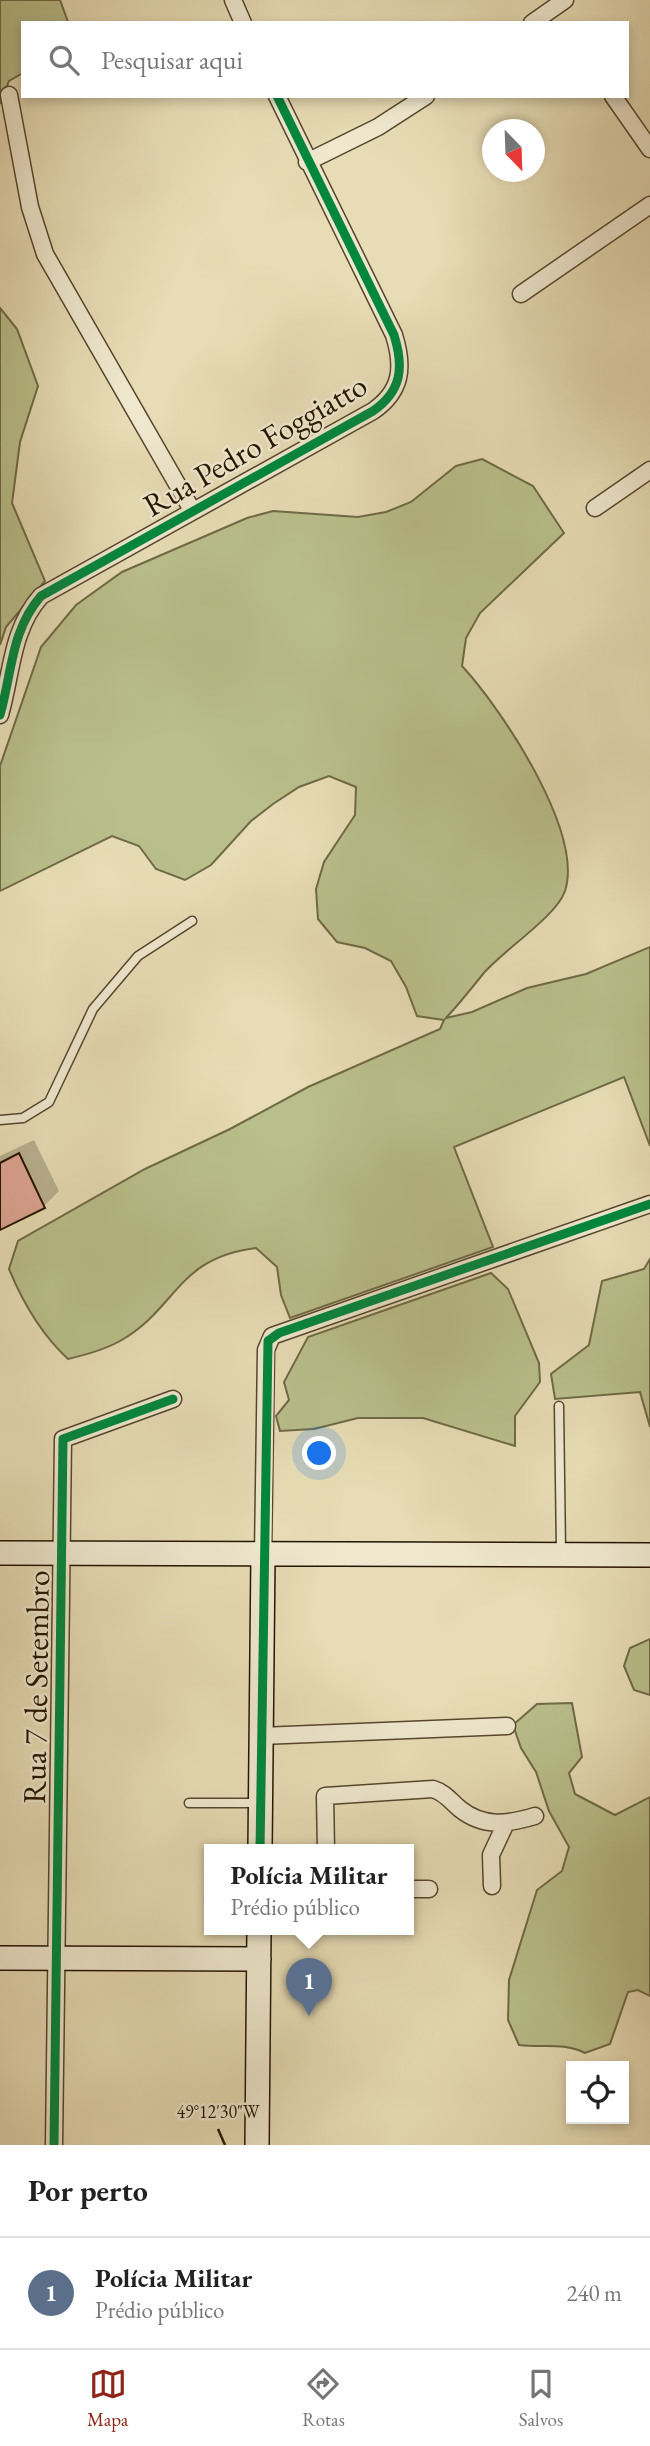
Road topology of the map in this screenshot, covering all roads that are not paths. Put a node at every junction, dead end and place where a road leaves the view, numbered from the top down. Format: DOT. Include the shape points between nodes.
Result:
graph roads {
  1 [pos="233,0"];
  2 [pos="558,4"];
  3 [pos="242,21"];
  4 [pos="535,21"];
  5 [pos="9,95"];
  6 [pos="277,98"];
  7 [pos="423,98"];
  8 [pos="614,98"];
  9 [pos="650,149"];
  10 [pos="307,162"];
  11 [pos="650,205"];
  12 [pos="521,294"];
  13 [pos="650,470"];
  14 [pos="596,508"];
  15 [pos="192,510"];
  16 [pos="0,715"];
  17 [pos="192,921"];
  18 [pos="0,1120"];
  19 [pos="650,1204"];
  20 [pos="173,1399"];
  21 [pos="559,1406"];
  22 [pos="0,1553"];
  23 [pos="62,1553"];
  24 [pos="263,1554"];
  25 [pos="561,1555"];
  26 [pos="650,1555"];
  27 [pos="507,1726"];
  28 [pos="261,1736"];
  29 [pos="189,1803"];
  30 [pos="261,1803"];
  31 [pos="535,1816"];
  32 [pos="505,1825"];
  33 [pos="260,1844"];
  34 [pos="326,1844"];
  35 [pos="492,1886"];
  36 [pos="414,1889"];
  37 [pos="429,1889"];
  38 [pos="259,1935"];
  39 [pos="0,1958"];
  40 [pos="57,1958"];
  41 [pos="259,1959"];
  42 [pos="54,2145"];
  43 [pos="257,2145"];
  1 -- 3 [label="street"];
  2 -- 4 [label="street"];
  5 -- 15 [label="street" via="30,206 45,254"];
  6 -- 10 [label="street, Rua Pedro Foggiatto"];
  7 -- 10 [label="street" via="378,127"];
  8 -- 9 [label="street"];
  10 -- 15 [label="street, Rua Pedro Foggiatto" via="394,335 401,369 396,388 373,411"];
  11 -- 12 [label="street"];
  13 -- 14 [label="street"];
  15 -- 16 [label="street, Rua Pedro Foggiatto" via="41,596 16,636"];
  17 -- 18 [label="lane" via="138,956 93,1009 49,1102 23,1118"];
  19 -- 24 [label="street" via="279,1333 268,1341"];
  20 -- 23 [label="street, Rua 7 de Setembro" via="63,1439"];
  21 -- 25 [label="lane"];
  22 -- 23 [label="street"];
  23 -- 24 [label="street"];
  23 -- 40 [label="street, Rua 7 de Setembro"];
  24 -- 25 [label="street"];
  24 -- 28 [label="street"];
  25 -- 26 [label="street"];
  27 -- 28 [label="street"];
  28 -- 30 [label="street"];
  29 -- 30 [label="lane"];
  30 -- 33 [label="street"];
  31 -- 32 [label="street"];
  32 -- 34 [label="street" via="469,1815 444,1792 433,1789 325,1796"];
  32 -- 35 [label="street" via="491,1854"];
  36 -- 37 [label="street"];
  38 -- 41 [label="street"];
  39 -- 40 [label="street"];
  40 -- 41 [label="street"];
  40 -- 42 [label="street, Rua 7 de Setembro"];
  41 -- 43 [label="street"];
}
